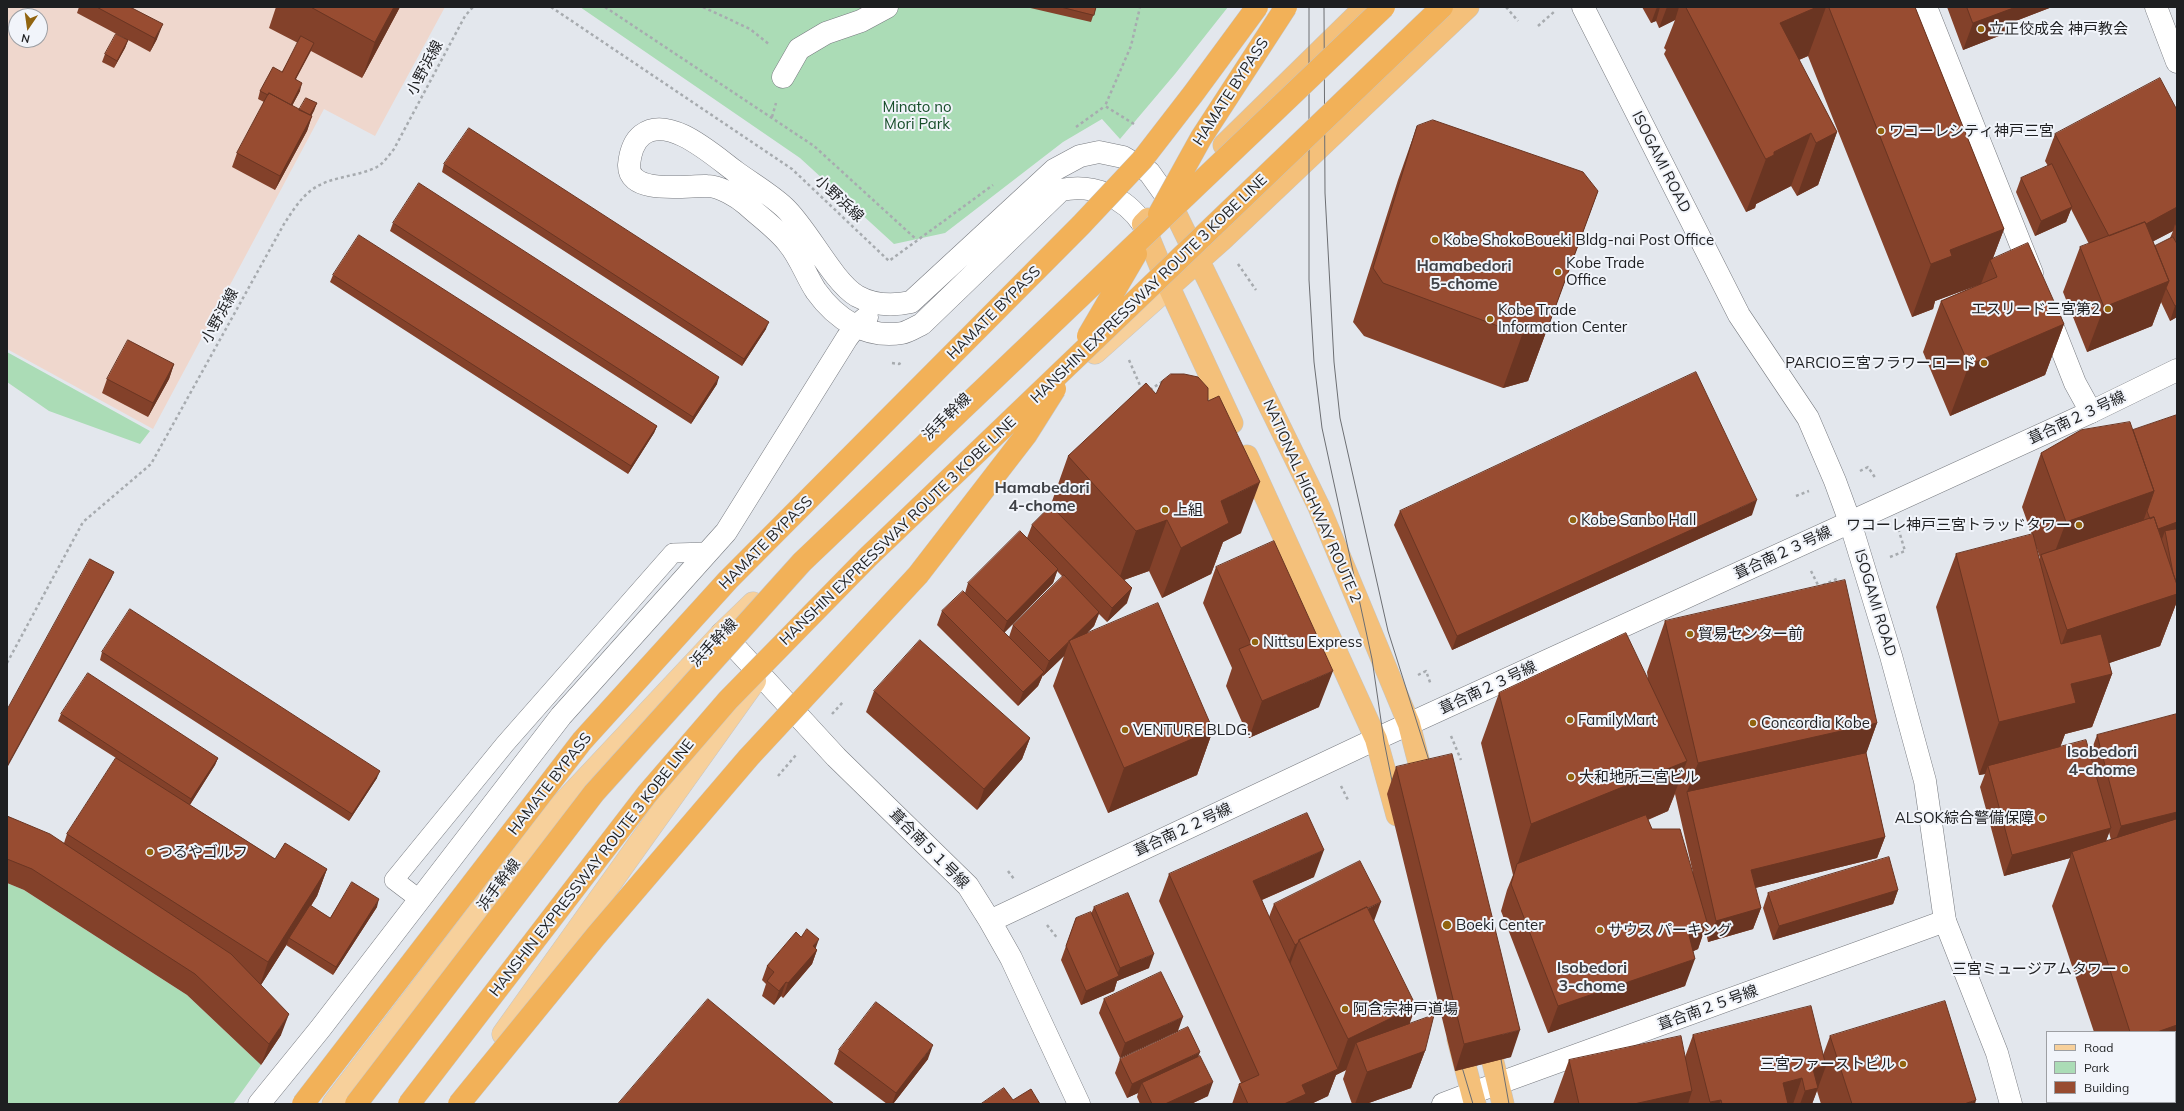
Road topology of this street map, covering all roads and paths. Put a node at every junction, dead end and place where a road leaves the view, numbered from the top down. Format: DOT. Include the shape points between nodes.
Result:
graph roads {
  1 [pos="472,7"];
  2 [pos="551,7"];
  3 [pos="605,7"];
  4 [pos="704,7"];
  5 [pos="887,7"];
  6 [pos="1257,7"];
  7 [pos="1286,7"];
  8 [pos="1365,7"];
  9 [pos="1384,7"];
  10 [pos="1442,7"];
  11 [pos="1468,7"];
  12 [pos="1506,7"];
  13 [pos="1560,7"];
  14 [pos="1583,7"];
  15 [pos="1926,7"];
  16 [pos="2156,7"];
  17 [pos="1518,21"];
  18 [pos="1538,26"];
  19 [pos="2177,62"];
  20 [pos="783,77"];
  21 [pos="1105,106"];
  22 [pos="775,108"];
  23 [pos="772,117"];
  24 [pos="1072,129"];
  25 [pos="994,185"];
  26 [pos="1169,200"];
  27 [pos="1143,224"];
  28 [pos="917,240"];
  29 [pos="1199,261"];
  30 [pos="1169,287"];
  31 [pos="884,304"];
  32 [pos="856,326"];
  33 [pos="2177,370"];
  34 [pos="2091,412"];
  35 [pos="1850,522"];
  36 [pos="709,552"];
  37 [pos="722,633"];
  38 [pos="7,663"];
  39 [pos="759,676"];
  40 [pos="1409,724"];
  41 [pos="1376,739"];
  42 [pos="1430,809"];
  43 [pos="1401,832"];
  44 [pos="419,899"];
  45 [pos="990,921"];
  46 [pos="1945,922"];
  47 [pos="1452,1017"];
  48 [pos="1482,1017"];
  49 [pos="1501,1094"];
  50 [pos="1473,1098"];
  51 [pos="259,1104"];
  52 [pos="303,1104"];
  53 [pos="332,1104"];
  54 [pos="356,1104"];
  55 [pos="409,1104"];
  56 [pos="449,1104"];
  57 [pos="459,1104"];
  58 [pos="1079,1104"];
  59 [pos="1443,1104"];
  60 [pos="2011,1104"];
  1 -- 38 [label="path, 小野浜線" via="394,149 386,159 377,166 323,183 303,197 288,219 152,464 83,522"];
  2 -- 28 [label="path, 小野浜線" via="792,169 889,261"];
  3 -- 23 [label="path"];
  4 -- 20 [label="path" via="750,29 774,48"];
  5 -- 20 [label="street" via="861,21 826,33 799,49"];
  6 -- 52 [label="highway, HAMATE BYPASS, bridge" via="1142,160 1081,226 728,580 582,741"];
  7 -- 57 [label="highway, HAMATE BYPASS, bridge" via="1201,138 1111,300 1026,435 918,575 749,757 596,936"];
  8 -- 26 [label="highway"];
  9 -- 54 [label="highway, bridge" via="802,562 594,793"];
  10 -- 55 [label="highway, HANSHIN EXPRESSWAY ROUTE 3 KOBE LINE, bridge" via="868,558 728,700 647,794"];
  11 -- 29 [label="highway"];
  12 -- 17 [label="path"];
  13 -- 18 [label="path"];
  14 -- 35 [label="street, ISOGAMI ROAD" via="1739,315 1808,418"];
  15 -- 34 [label="street" via="2075,383"];
  16 -- 19 [label="street"];
  21 -- 24 [label="path"];
  22 -- 23 [label="path"];
  23 -- 28 [label="path" via="814,146"];
  25 -- 28 [label="path, 小野浜線"];
  26 -- 27 [label="highway"];
  26 -- 29 [label="highway, NATIONAL HIGHWAY ROUTE 2"];
  26 -- 31 [label="street" via="1149,172 1123,157 1099,152 1080,156 1054,170 911,302 893,306"];
  27 -- 30 [label="highway"];
  27 -- 32 [label="street" via="1134,212 1115,197 1091,189 1061,190 922,324 902,333 870,333"];
  27 -- 37 [label="main road, 浜手幹線" via="1068,301"];
  29 -- 30 [label="highway"];
  29 -- 40 [label="highway, NATIONAL HIGHWAY ROUTE 2" via="1319,507"];
  30 -- 39 [label="main road" via="1084,364"];
  30 -- 41 [label="highway"];
  31 -- 32 [label="street"];
  31 -- 32 [label="street" via="856,296 784,207 693,141 662,128 648,130 638,138 631,152 629,168 636,179 653,187 709,186 740,199 788,242 816,291 837,315"];
  32 -- 36 [label="street" via="726,532"];
  33 -- 34 [label="street, 葺合南２３号線"];
  34 -- 35 [label="street, 葺合南２３号線"];
  35 -- 40 [label="street, 葺合南２３号線"];
  35 -- 46 [label="street, ISOGAMI ROAD" via="1925,780"];
  36 -- 44 [label="street" via="561,716"];
  36 -- 44 [label="lane" via="674,553 505,744 394,880"];
  37 -- 39 [label="street, 葺合南５１号線"];
  37 -- 53 [label="main road, 浜手幹線" via="558,808"];
  39 -- 45 [label="street, 葺合南５１号線" via="836,757 968,886"];
  39 -- 56 [label="main road" via="518,1015"];
  40 -- 41 [label="street, 葺合南２３号線"];
  40 -- 42 [label="highway, NATIONAL HIGHWAY ROUTE 2"];
  41 -- 43 [label="highway"];
  41 -- 45 [label="street, 葺合南２２号線"];
  44 -- 51 [label="street"];
  45 -- 58 [label="street, 葺合南５１号線"];
  46 -- 49 [label="street, 葺合南２５号線"];
  46 -- 60 [label="street, ISOGAMI ROAD" via="1998,1053"];
  47 -- 50 [label="highway"];
  48 -- 49 [label="highway"];
  49 -- 50 [label="street, 葺合南２５号線"];
  50 -- 59 [label="street, 葺合南２５号線"];
}
